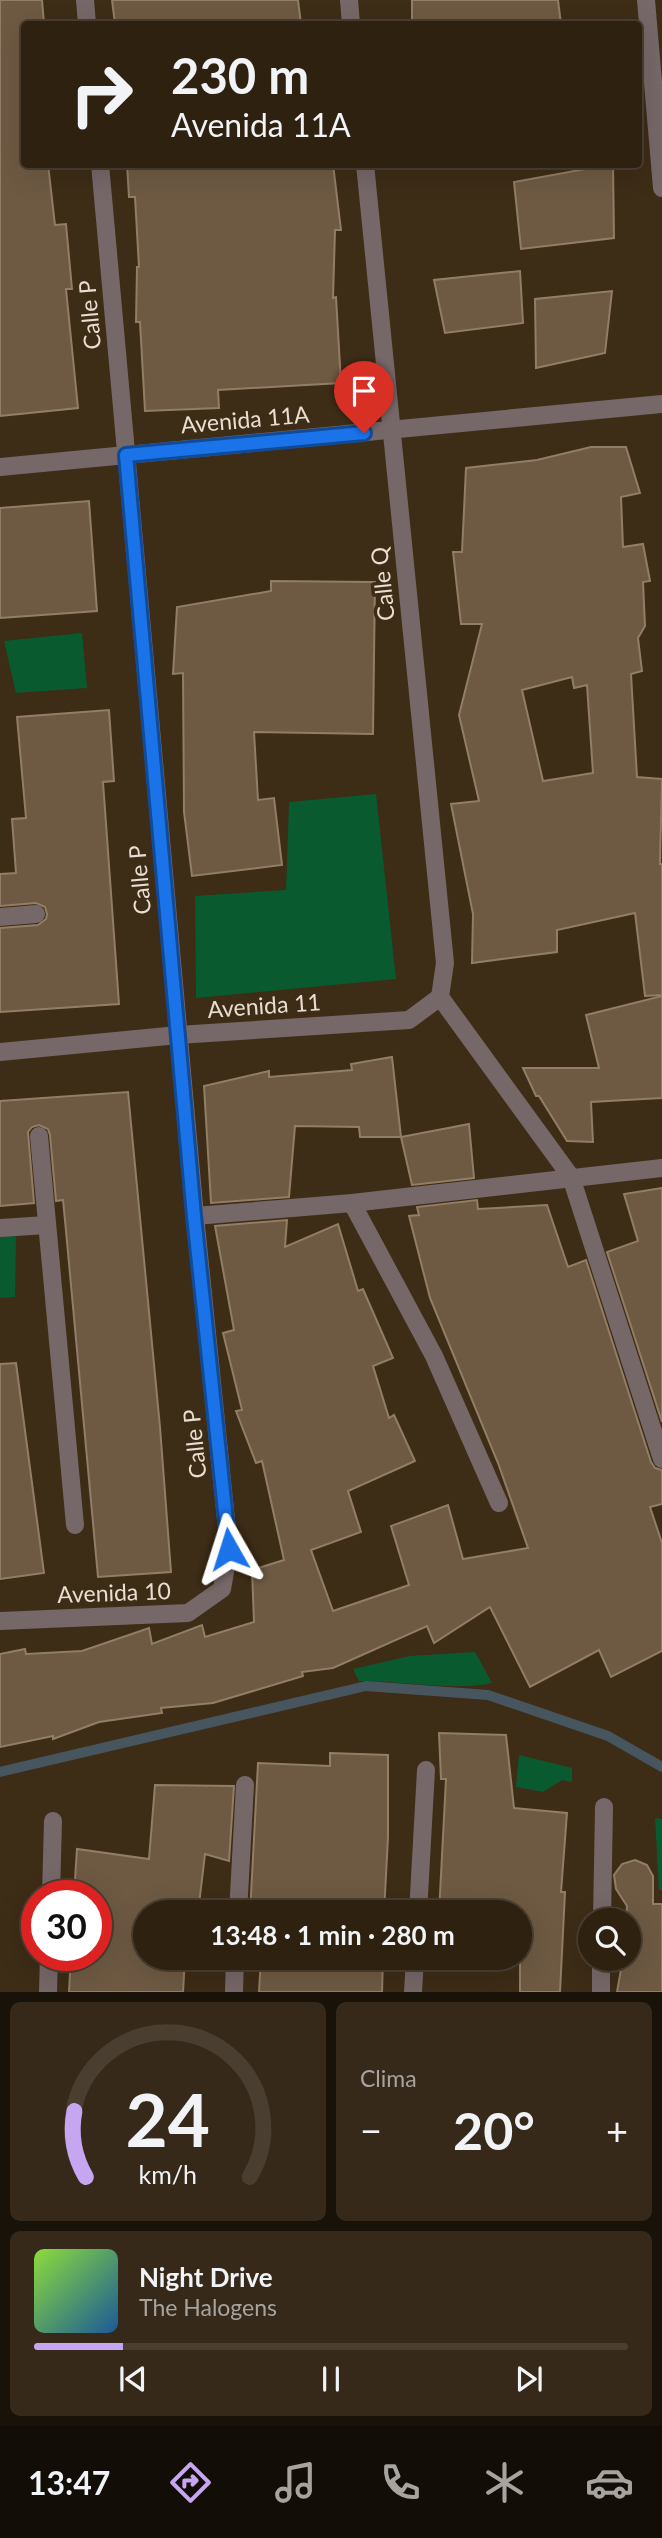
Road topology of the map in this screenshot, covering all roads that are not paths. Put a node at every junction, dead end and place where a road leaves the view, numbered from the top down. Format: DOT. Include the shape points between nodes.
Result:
graph roads {
  1 [pos="85,0"];
  2 [pos="349,0"];
  3 [pos="646,0"];
  4 [pos="87,21"];
  5 [pos="351,21"];
  6 [pos="100,168"];
  7 [pos="365,168"];
  8 [pos="662,188"];
  9 [pos="662,404"];
  10 [pos="391,430"];
  11 [pos="126,455"];
  12 [pos="0,467"];
  13 [pos="36,915"];
  14 [pos="0,917"];
  15 [pos="440,997"];
  16 [pos="178,1035"];
  17 [pos="0,1052"];
  18 [pos="39,1136"];
  19 [pos="662,1167"];
  20 [pos="571,1177"];
  21 [pos="352,1203"];
  22 [pos="194,1216"];
  23 [pos="46,1225"];
  24 [pos="0,1228"];
  25 [pos="662,1460"];
  26 [pos="499,1503"];
  27 [pos="75,1525"];
  28 [pos="222,1589"];
  29 [pos="0,1621"];
  30 [pos="426,1770"];
  31 [pos="245,1785"];
  32 [pos="604,1807"];
  33 [pos="53,1821"];
  34 [pos="51,1880"];
  35 [pos="239,1900"];
  36 [pos="419,1900"];
  37 [pos="602,1908"];
  38 [pos="234,1970"];
  39 [pos="414,1970"];
  40 [pos="49,1971"];
  41 [pos="601,1971"];
  42 [pos="48,1992"];
  43 [pos="233,1992"];
  44 [pos="413,1992"];
  45 [pos="601,1992"];
  1 -- 4 [label="street"];
  2 -- 5 [label="street"];
  3 -- 8 [label="street"];
  6 -- 11 [label="street, Calle P"];
  7 -- 10 [label="street, Calle Q"];
  9 -- 10 [label="street, Avenida 11A"];
  10 -- 11 [label="street, Avenida 11A"];
  10 -- 15 [label="street, Calle Q" via="445,963"];
  11 -- 12 [label="street, Avenida 11A"];
  11 -- 16 [label="street, Calle P"];
  13 -- 14 [label="street"];
  15 -- 16 [label="street, Avenida 11" via="409,1020"];
  15 -- 20 [label="street"];
  16 -- 17 [label="street, Avenida 11"];
  16 -- 22 [label="street, Calle P"];
  18 -- 23 [label="street"];
  19 -- 20 [label="street"];
  20 -- 21 [label="street"];
  20 -- 25 [label="street"];
  21 -- 22 [label="street"];
  21 -- 26 [label="street" via="434,1356"];
  22 -- 28 [label="street, Calle P" via="229,1549"];
  23 -- 24 [label="street"];
  23 -- 27 [label="street"];
  28 -- 29 [label="street, Avenida 10" via="188,1613"];
  30 -- 36 [label="street"];
  31 -- 35 [label="street"];
  32 -- 37 [label="street"];
  33 -- 34 [label="street"];
  38 -- 43 [label="street"];
  39 -- 44 [label="street"];
  40 -- 42 [label="street"];
  41 -- 45 [label="street"];
}
